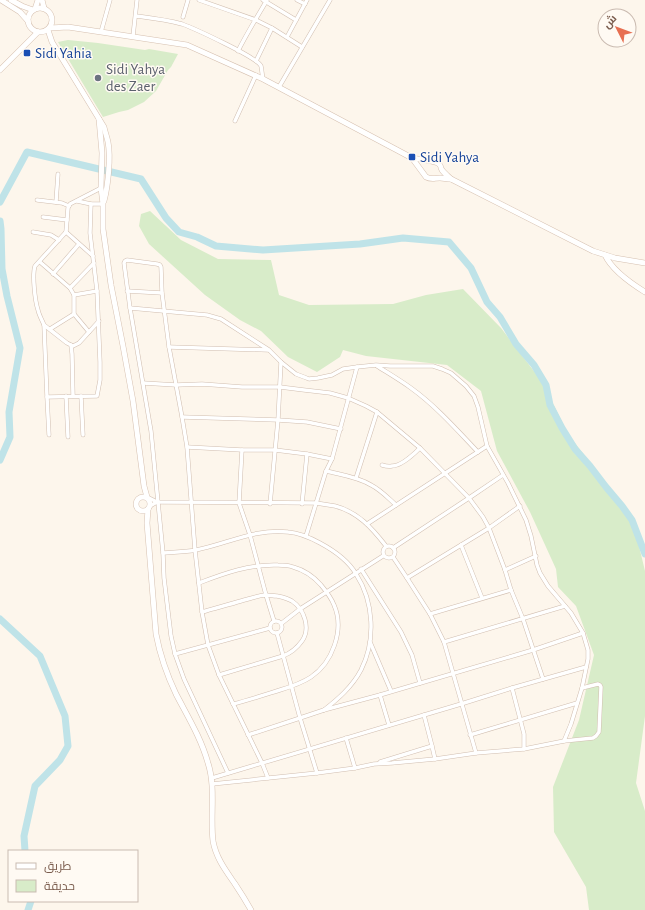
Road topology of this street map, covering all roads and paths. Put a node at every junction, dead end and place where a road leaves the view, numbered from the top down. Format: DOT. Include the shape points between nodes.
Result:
graph roads {
  1 [pos="1,0"];
  2 [pos="11,0"];
  3 [pos="38,0"];
  4 [pos="42,0"];
  5 [pos="110,0"];
  6 [pos="137,0"];
  7 [pos="188,0"];
  8 [pos="199,0"];
  9 [pos="297,0"];
  10 [pos="307,0"];
  11 [pos="330,0"];
  12 [pos="265,1"];
  13 [pos="305,4"];
  14 [pos="44,8"];
  15 [pos="34,9"];
  16 [pos="136,16"];
  17 [pos="183,17"];
  18 [pos="53,20"];
  19 [pos="256,20"];
  20 [pos="296,20"];
  21 [pos="28,21"];
  22 [pos="65,27"];
  23 [pos="272,28"];
  24 [pos="49,29"];
  25 [pos="32,30"];
  26 [pos="39,32"];
  27 [pos="101,32"];
  28 [pos="133,36"];
  29 [pos="287,37"];
  30 [pos="29,42"];
  31 [pos="52,42"];
  32 [pos="302,47"];
  33 [pos="238,51"];
  34 [pos="256,61"];
  35 [pos="0,70"];
  36 [pos="256,76"];
  37 [pos="263,79"];
  38 [pos="279,87"];
  39 [pos="99,119"];
  40 [pos="236,121"];
  41 [pos="412,158"];
  42 [pos="430,162"];
  43 [pos="442,170"];
  44 [pos="58,174"];
  45 [pos="424,175"];
  46 [pos="438,178"];
  47 [pos="451,179"];
  48 [pos="104,180"];
  49 [pos="101,188"];
  50 [pos="37,200"];
  51 [pos="77,201"];
  52 [pos="56,202"];
  53 [pos="91,204"];
  54 [pos="103,204"];
  55 [pos="69,206"];
  56 [pos="43,217"];
  57 [pos="67,220"];
  58 [pos="33,232"];
  59 [pos="66,232"];
  60 [pos="59,240"];
  61 [pos="79,244"];
  62 [pos="605,255"];
  63 [pos="93,256"];
  64 [pos="40,262"];
  65 [pos="94,263"];
  66 [pos="645,264"];
  67 [pos="53,274"];
  68 [pos="70,288"];
  69 [pos="97,291"];
  70 [pos="127,291"];
  71 [pos="645,292"];
  72 [pos="162,293"];
  73 [pos="74,294"];
  74 [pos="130,308"];
  75 [pos="164,312"];
  76 [pos="74,314"];
  77 [pos="99,321"];
  78 [pos="44,325"];
  79 [pos="50,330"];
  80 [pos="89,332"];
  81 [pos="71,345"];
  82 [pos="169,346"];
  83 [pos="269,350"];
  84 [pos="281,362"];
  85 [pos="376,365"];
  86 [pos="357,367"];
  87 [pos="143,383"];
  88 [pos="176,385"];
  89 [pos="280,387"];
  90 [pos="66,396"];
  91 [pos="73,396"];
  92 [pos="81,396"];
  93 [pos="47,397"];
  94 [pos="348,398"];
  95 [pos="377,412"];
  96 [pos="182,417"];
  97 [pos="278,420"];
  98 [pos="341,428"];
  99 [pos="48,435"];
  100 [pos="83,435"];
  101 [pos="68,437"];
  102 [pos="487,446"];
  103 [pos="187,447"];
  104 [pos="420,448"];
  105 [pos="242,450"];
  106 [pos="275,450"];
  107 [pos="478,452"];
  108 [pos="307,454"];
  109 [pos="332,459"];
  110 [pos="382,465"];
  111 [pos="326,471"];
  112 [pos="445,474"];
  113 [pos="503,475"];
  114 [pos="356,478"];
  115 [pos="144,486"];
  116 [pos="140,497"];
  117 [pos="148,498"];
  118 [pos="469,498"];
  119 [pos="157,502"];
  120 [pos="191,502"];
  121 [pos="239,503"];
  122 [pos="270,504"];
  123 [pos="302,504"];
  124 [pos="316,504"];
  125 [pos="396,505"];
  126 [pos="520,506"];
  127 [pos="149,508"];
  128 [pos="140,510"];
  129 [pos="147,523"];
  130 [pos="367,524"];
  131 [pos="489,528"];
  132 [pos="250,535"];
  133 [pos="306,536"];
  134 [pos="461,545"];
  135 [pos="386,546"];
  136 [pos="393,548"];
  137 [pos="195,550"];
  138 [pos="163,553"];
  139 [pos="383,556"];
  140 [pos="536,556"];
  141 [pos="393,557"];
  142 [pos="258,566"];
  143 [pos="361,569"];
  144 [pos="505,570"];
  145 [pos="356,573"];
  146 [pos="407,578"];
  147 [pos="199,583"];
  148 [pos="511,590"];
  149 [pos="327,592"];
  150 [pos="266,595"];
  151 [pos="482,598"];
  152 [pos="566,606"];
  153 [pos="300,609"];
  154 [pos="202,612"];
  155 [pos="430,614"];
  156 [pos="523,619"];
  157 [pos="274,621"];
  158 [pos="282,623"];
  159 [pos="270,628"];
  160 [pos="277,633"];
  161 [pos="583,633"];
  162 [pos="370,641"];
  163 [pos="444,642"];
  164 [pos="208,645"];
  165 [pos="533,650"];
  166 [pos="175,654"];
  167 [pos="283,656"];
  168 [pos="586,667"];
  169 [pos="453,673"];
  170 [pos="219,675"];
  171 [pos="543,679"];
  172 [pos="420,682"];
  173 [pos="291,686"];
  174 [pos="512,688"];
  175 [pos="582,688"];
  176 [pos="391,691"];
  177 [pos="380,695"];
  178 [pos="578,703"];
  179 [pos="233,704"];
  180 [pos="462,704"];
  181 [pos="324,710"];
  182 [pos="424,715"];
  183 [pos="300,718"];
  184 [pos="521,720"];
  185 [pos="389,725"];
  186 [pos="248,734"];
  187 [pos="470,735"];
  188 [pos="346,738"];
  189 [pos="564,741"];
  190 [pos="432,746"];
  191 [pos="310,749"];
  192 [pos="524,749"];
  193 [pos="476,753"];
  194 [pos="434,759"];
  195 [pos="262,763"];
  196 [pos="374,764"];
  197 [pos="355,768"];
  198 [pos="228,773"];
  199 [pos="317,773"];
  200 [pos="212,778"];
  201 [pos="268,778"];
  202 [pos="212,784"];
  203 [pos="251,910"];
  1 -- 21 [label="main road" via="20,12"];
  2 -- 15 [label="main road"];
  3 -- 15 [label="main road"];
  4 -- 14 [label="main road"];
  5 -- 27 [label="street"];
  6 -- 16 [label="street"];
  7 -- 17 [label="street"];
  8 -- 19 [label="street"];
  9 -- 13 [label="street"];
  10 -- 13 [label="street"];
  11 -- 32 [label="street"];
  12 -- 19 [label="street"];
  12 -- 20 [label="street"];
  13 -- 20 [label="street"];
  14 -- 15 [label="main road"];
  14 -- 18 [label="main road" via="51,13"];
  15 -- 21 [label="main road"];
  16 -- 28 [label="street"];
  16 -- 33 [label="street" via="182,24"];
  18 -- 22 [label="main road"];
  18 -- 24 [label="main road"];
  19 -- 23 [label="street"];
  19 -- 33 [label="street"];
  20 -- 29 [label="street"];
  21 -- 25 [label="main road"];
  22 -- 24 [label="main road"];
  22 -- 27 [label="main road"];
  23 -- 29 [label="street"];
  23 -- 34 [label="street"];
  24 -- 26 [label="main road"];
  24 -- 31 [label="main road"];
  25 -- 26 [label="main road"];
  25 -- 30 [label="main road"];
  26 -- 30 [label="main road"];
  26 -- 31 [label="main road"];
  27 -- 28 [label="main road"];
  28 -- 36 [label="main road" via="187,45"];
  29 -- 32 [label="street"];
  30 -- 35 [label="main road"];
  31 -- 39 [label="main road"];
  32 -- 38 [label="street"];
  33 -- 34 [label="street"];
  34 -- 37 [label="street" via="261,66"];
  36 -- 37 [label="main road"];
  36 -- 40 [label="street"];
  37 -- 38 [label="main road"];
  38 -- 41 [label="main road"];
  39 -- 48 [label="main road"];
  39 -- 48 [label="main road" via="104,127 109,152"];
  41 -- 42 [label="main road"];
  41 -- 45 [label="main road"];
  42 -- 43 [label="main road" via="438,163"];
  42 -- 45 [label="main road" via="424,168"];
  43 -- 46 [label="main road"];
  43 -- 47 [label="main road"];
  44 -- 52 [label="street"];
  45 -- 46 [label="main road" via="429,179"];
  46 -- 47 [label="main road"];
  47 -- 62 [label="main road"];
  48 -- 49 [label="main road"];
  48 -- 54 [label="main road"];
  49 -- 51 [label="street"];
  49 -- 54 [label="main road"];
  50 -- 52 [label="street"];
  51 -- 53 [label="street"];
  51 -- 55 [label="street"];
  52 -- 55 [label="street"];
  53 -- 54 [label="street"];
  53 -- 63 [label="street" via="90,233"];
  54 -- 115 [label="main road" via="103,229 109,271"];
  55 -- 57 [label="street"];
  56 -- 57 [label="street"];
  57 -- 59 [label="street"];
  58 -- 60 [label="street" via="50,234"];
  59 -- 60 [label="street"];
  59 -- 61 [label="street"];
  60 -- 64 [label="street"];
  61 -- 63 [label="street"];
  61 -- 67 [label="street"];
  62 -- 66 [label="main road"];
  62 -- 71 [label="main road" via="614,269"];
  63 -- 65 [label="street"];
  64 -- 67 [label="street"];
  64 -- 78 [label="street" via="34,269 34,281 38,309"];
  65 -- 68 [label="street"];
  65 -- 69 [label="street"];
  67 -- 68 [label="street"];
  68 -- 73 [label="street"];
  69 -- 73 [label="street"];
  69 -- 77 [label="street"];
  70 -- 72 [label="street"];
  70 -- 72 [label="street" via="124,263 127,260 160,265"];
  70 -- 74 [label="street"];
  72 -- 75 [label="street"];
  73 -- 76 [label="street"];
  74 -- 75 [label="street"];
  74 -- 87 [label="street"];
  75 -- 82 [label="street"];
  75 -- 83 [label="street" via="221,318"];
  76 -- 79 [label="street"];
  76 -- 80 [label="street"];
  77 -- 80 [label="street"];
  77 -- 92 [label="street" via="100,380 97,396"];
  78 -- 79 [label="street"];
  78 -- 93 [label="street"];
  79 -- 81 [label="street"];
  80 -- 81 [label="street" via="79,343"];
  81 -- 91 [label="street"];
  82 -- 83 [label="street"];
  82 -- 88 [label="street"];
  83 -- 84 [label="street"];
  84 -- 86 [label="street" via="296,374 310,379"];
  84 -- 89 [label="street"];
  85 -- 86 [label="street"];
  85 -- 102 [label="street" via="433,366 451,373 474,396"];
  85 -- 107 [label="street" via="411,388"];
  86 -- 94 [label="street"];
  87 -- 88 [label="street"];
  87 -- 119 [label="street" via="151,431"];
  88 -- 89 [label="street"];
  88 -- 96 [label="street"];
  89 -- 94 [label="street" via="330,393"];
  89 -- 97 [label="street"];
  90 -- 91 [label="street"];
  90 -- 93 [label="street"];
  90 -- 101 [label="street"];
  91 -- 92 [label="street"];
  92 -- 100 [label="street"];
  93 -- 99 [label="street"];
  94 -- 95 [label="street"];
  94 -- 98 [label="street"];
  95 -- 104 [label="street"];
  95 -- 114 [label="street"];
  96 -- 97 [label="street"];
  96 -- 103 [label="street"];
  97 -- 98 [label="street"];
  97 -- 106 [label="street"];
  98 -- 109 [label="street"];
  102 -- 107 [label="street"];
  102 -- 113 [label="street"];
  103 -- 105 [label="street"];
  103 -- 120 [label="street"];
  104 -- 110 [label="street" via="406,460 393,466"];
  104 -- 112 [label="street"];
  105 -- 106 [label="street"];
  105 -- 121 [label="street"];
  106 -- 108 [label="street"];
  106 -- 122 [label="street"];
  107 -- 112 [label="street"];
  108 -- 109 [label="street"];
  108 -- 123 [label="street"];
  109 -- 111 [label="street"];
  111 -- 114 [label="street"];
  111 -- 124 [label="street"];
  112 -- 118 [label="street"];
  112 -- 125 [label="street"];
  113 -- 118 [label="street"];
  113 -- 126 [label="street"];
  114 -- 125 [label="street" via="376,488"];
  115 -- 116 [label="main road"];
  115 -- 117 [label="main road"];
  116 -- 117 [label="main road"];
  116 -- 128 [label="main road" via="136,504"];
  117 -- 119 [label="street"];
  117 -- 127 [label="main road"];
  118 -- 131 [label="street"];
  118 -- 136 [label="street"];
  119 -- 120 [label="street"];
  119 -- 127 [label="street"];
  119 -- 138 [label="street"];
  120 -- 121 [label="street"];
  120 -- 137 [label="street"];
  121 -- 122 [label="street"];
  121 -- 132 [label="street"];
  122 -- 123 [label="street"];
  123 -- 124 [label="street"];
  124 -- 130 [label="street" via="335,506 348,511"];
  124 -- 133 [label="street"];
  125 -- 130 [label="street"];
  126 -- 131 [label="street"];
  126 -- 140 [label="street"];
  127 -- 128 [label="main road"];
  127 -- 129 [label="main road"];
  128 -- 129 [label="main road"];
  129 -- 200 [label="main road" via="158,646 176,693 200,739"];
  130 -- 135 [label="street"];
  131 -- 134 [label="street"];
  131 -- 144 [label="street"];
  132 -- 133 [label="street" via="278,531"];
  132 -- 137 [label="street"];
  132 -- 142 [label="street"];
  133 -- 145 [label="street" via="337,553"];
  134 -- 146 [label="street"];
  134 -- 151 [label="street"];
  135 -- 136 [label="street"];
  135 -- 139 [label="street" via="382,550"];
  136 -- 141 [label="street"];
  137 -- 138 [label="street"];
  137 -- 147 [label="street"];
  138 -- 166 [label="street" via="169,623"];
  139 -- 141 [label="street" via="389,559"];
  139 -- 143 [label="street"];
  140 -- 144 [label="street"];
  140 -- 152 [label="street" via="544,580"];
  141 -- 146 [label="street"];
  142 -- 147 [label="street"];
  142 -- 149 [label="street" via="293,567 310,575"];
  142 -- 150 [label="street"];
  143 -- 145 [label="street"];
  143 -- 172 [label="street" via="401,632 412,655"];
  144 -- 148 [label="street"];
  145 -- 149 [label="street"];
  145 -- 162 [label="street" via="369,602"];
  146 -- 155 [label="street"];
  147 -- 154 [label="street"];
  148 -- 151 [label="street"];
  148 -- 156 [label="street"];
  149 -- 153 [label="street"];
  149 -- 173 [label="street" via="338,618 338,637 325,664 310,678"];
  150 -- 153 [label="street" via="285,597"];
  150 -- 154 [label="street"];
  150 -- 157 [label="street"];
  151 -- 155 [label="street"];
  152 -- 156 [label="street"];
  152 -- 161 [label="street"];
  153 -- 158 [label="street"];
  153 -- 167 [label="street" via="306,626 305,635 297,647"];
  154 -- 164 [label="street"];
  155 -- 163 [label="street"];
  156 -- 163 [label="street"];
  156 -- 165 [label="street"];
  157 -- 158 [label="street"];
  157 -- 159 [label="street"];
  158 -- 160 [label="street" via="282,630"];
  159 -- 160 [label="street" via="272,632"];
  159 -- 164 [label="street"];
  160 -- 167 [label="street"];
  161 -- 165 [label="street"];
  161 -- 168 [label="street" via="588,650"];
  162 -- 176 [label="street"];
  162 -- 181 [label="street" via="366,658 350,687"];
  163 -- 169 [label="street"];
  164 -- 166 [label="street"];
  164 -- 170 [label="street"];
  165 -- 169 [label="street"];
  165 -- 171 [label="street"];
  166 -- 198 [label="street"];
  167 -- 170 [label="street"];
  167 -- 173 [label="street"];
  168 -- 171 [label="street"];
  168 -- 175 [label="street"];
  169 -- 172 [label="street"];
  169 -- 180 [label="street"];
  170 -- 179 [label="street"];
  171 -- 174 [label="street"];
  172 -- 176 [label="street"];
  173 -- 179 [label="street"];
  173 -- 183 [label="street"];
  174 -- 180 [label="street"];
  174 -- 184 [label="street"];
  175 -- 178 [label="street"];
  175 -- 189 [label="street" via="596,684 600,686 599,732 593,738"];
  176 -- 177 [label="street"];
  177 -- 181 [label="street"];
  177 -- 185 [label="street"];
  178 -- 184 [label="street"];
  178 -- 189 [label="street"];
  179 -- 186 [label="street"];
  180 -- 182 [label="street"];
  180 -- 187 [label="street"];
  181 -- 183 [label="street"];
  182 -- 185 [label="street"];
  182 -- 190 [label="street"];
  183 -- 186 [label="street"];
  183 -- 191 [label="street"];
  184 -- 187 [label="street"];
  184 -- 192 [label="street"];
  185 -- 188 [label="street"];
  186 -- 195 [label="street"];
  187 -- 193 [label="street"];
  188 -- 191 [label="street"];
  188 -- 197 [label="street"];
  189 -- 192 [label="street"];
  190 -- 194 [label="street"];
  190 -- 196 [label="street"];
  191 -- 195 [label="street"];
  191 -- 199 [label="street"];
  192 -- 193 [label="street"];
  193 -- 194 [label="street"];
  194 -- 196 [label="street"];
  195 -- 198 [label="street"];
  195 -- 201 [label="street"];
  196 -- 197 [label="street"];
  197 -- 199 [label="street"];
  198 -- 200 [label="street"];
  199 -- 201 [label="street"];
  200 -- 202 [label="main road"];
  201 -- 202 [label="street"];
  202 -- 203 [label="main road" via="216,854"];
}
